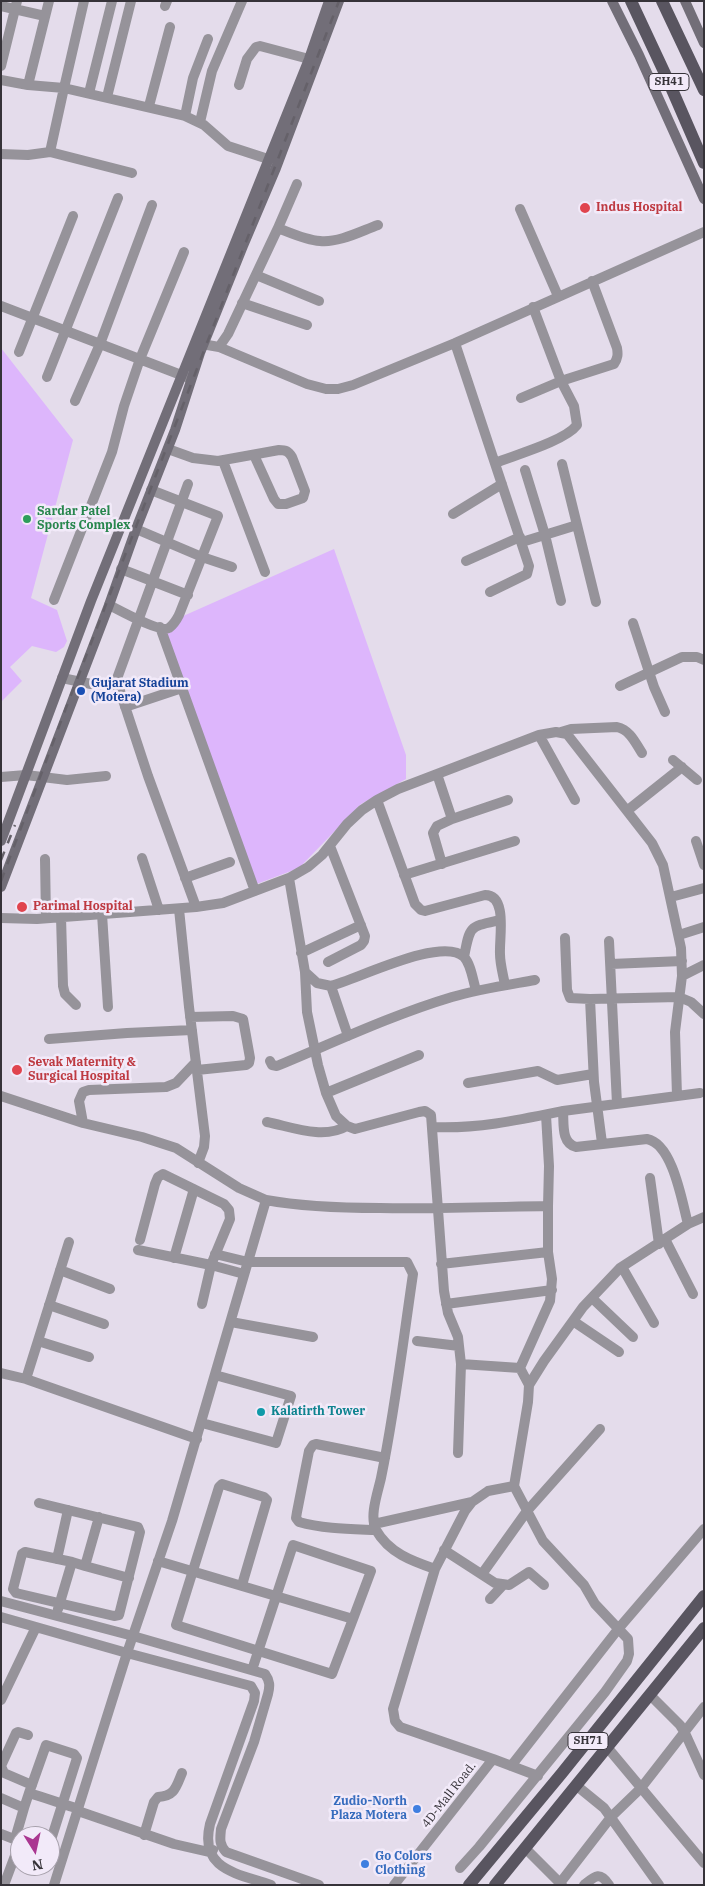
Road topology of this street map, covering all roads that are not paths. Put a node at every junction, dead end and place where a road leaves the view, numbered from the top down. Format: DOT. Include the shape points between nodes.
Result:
graph roads {
  1 [pos="49,1"];
  2 [pos="84,1"];
  3 [pos="112,1"];
  4 [pos="131,1"];
  5 [pos="242,1"];
  6 [pos="330,1"];
  7 [pos="339,1"];
  8 [pos="612,1"];
  9 [pos="631,1"];
  10 [pos="662,1"];
  11 [pos="685,1"];
  12 [pos="16,5"];
  13 [pos="1,6"];
  14 [pos="46,16"];
  15 [pos="170,27"];
  16 [pos="208,39"];
  17 [pos="704,43"];
  18 [pos="309,59"];
  19 [pos="1,66"];
  20 [pos="1,80"];
  21 [pos="28,85"];
  22 [pos="239,85"];
  23 [pos="64,88"];
  24 [pos="704,90"];
  25 [pos="89,93"];
  26 [pos="107,97"];
  27 [pos="149,106"];
  28 [pos="185,116"];
  29 [pos="200,122"];
  30 [pos="50,152"];
  31 [pos="1,154"];
  32 [pos="268,159"];
  33 [pos="704,164"];
  34 [pos="132,173"];
  35 [pos="297,184"];
  36 [pos="118,198"];
  37 [pos="704,199"];
  38 [pos="152,205"];
  39 [pos="520,209"];
  40 [pos="74,216"];
  41 [pos="378,225"];
  42 [pos="278,228"];
  43 [pos="704,232"];
  44 [pos="184,252"];
  45 [pos="256,275"];
  46 [pos="592,281"];
  47 [pos="558,296"];
  48 [pos="319,301"];
  49 [pos="242,303"];
  50 [pos="1,306"];
  51 [pos="533,307"];
  52 [pos="34,318"];
  53 [pos="307,325"];
  54 [pos="66,330"];
  55 [pos="455,343"];
  56 [pos="100,344"];
  57 [pos="199,344"];
  58 [pos="219,347"];
  59 [pos="19,352"];
  60 [pos="140,359"];
  61 [pos="46,377"];
  62 [pos="186,377"];
  63 [pos="561,381"];
  64 [pos="521,398"];
  65 [pos="74,401"];
  66 [pos="168,449"];
  67 [pos="254,455"];
  68 [pos="223,461"];
  69 [pos="494,463"];
  70 [pos="562,464"];
  71 [pos="525,470"];
  72 [pos="188,484"];
  73 [pos="502,484"];
  74 [pos="151,490"];
  75 [pos="181,502"];
  76 [pos="453,514"];
  77 [pos="577,525"];
  78 [pos="136,529"];
  79 [pos="545,535"];
  80 [pos="521,540"];
  81 [pos="166,542"];
  82 [pos="202,557"];
  83 [pos="466,561"];
  84 [pos="232,567"];
  85 [pos="122,569"];
  86 [pos="265,572"];
  87 [pos="152,581"];
  88 [pos="490,592"];
  89 [pos="188,595"];
  90 [pos="54,600"];
  91 [pos="561,601"];
  92 [pos="596,602"];
  93 [pos="109,605"];
  94 [pos="139,619"];
  95 [pos="633,623"];
  96 [pos="160,627"];
  97 [pos="704,660"];
  98 [pos="649,672"];
  99 [pos="62,678"];
  100 [pos="78,682"];
  101 [pos="115,684"];
  102 [pos="620,686"];
  103 [pos="182,688"];
  104 [pos="125,707"];
  105 [pos="665,712"];
  106 [pos="561,732"];
  107 [pos="538,735"];
  108 [pos="642,753"];
  109 [pos="437,774"];
  110 [pos="26,775"];
  111 [pos="106,776"];
  112 [pos="1,777"];
  113 [pos="42,777"];
  114 [pos="697,780"];
  115 [pos="377,800"];
  116 [pos="508,800"];
  117 [pos="575,800"];
  118 [pos="628,810"];
  119 [pos="452,819"];
  120 [pos="1,840"];
  121 [pos="515,840"];
  122 [pos="696,841"];
  123 [pos="330,846"];
  124 [pos="142,858"];
  125 [pos="44,859"];
  126 [pos="230,862"];
  127 [pos="442,864"];
  128 [pos="704,865"];
  129 [pos="404,875"];
  130 [pos="185,878"];
  131 [pos="290,878"];
  132 [pos="1,887"];
  133 [pos="704,888"];
  134 [pos="255,891"];
  135 [pos="671,897"];
  136 [pos="179,908"];
  137 [pos="196,908"];
  138 [pos="159,910"];
  139 [pos="102,914"];
  140 [pos="61,917"];
  141 [pos="1,918"];
  142 [pos="46,918"];
  143 [pos="500,920"];
  144 [pos="361,925"];
  145 [pos="704,926"];
  146 [pos="679,935"];
  147 [pos="565,938"];
  148 [pos="609,941"];
  149 [pos="302,953"];
  150 [pos="464,957"];
  151 [pos="682,961"];
  152 [pos="328,962"];
  153 [pos="611,964"];
  154 [pos="704,965"];
  155 [pos="305,972"];
  156 [pos="682,976"];
  157 [pos="535,980"];
  158 [pos="505,985"];
  159 [pos="331,986"];
  160 [pos="476,990"];
  161 [pos="680,997"];
  162 [pos="590,999"];
  163 [pos="613,999"];
  164 [pos="76,1005"];
  165 [pos="108,1007"];
  166 [pos="704,1014"];
  167 [pos="190,1017"];
  168 [pos="192,1030"];
  169 [pos="348,1036"];
  170 [pos="49,1039"];
  171 [pos="314,1050"];
  172 [pos="419,1055"];
  173 [pos="270,1061"];
  174 [pos="196,1066"];
  175 [pos="593,1074"];
  176 [pos="468,1083"];
  177 [pos="326,1093"];
  178 [pos="700,1093"];
  179 [pos="1,1096"];
  180 [pos="677,1096"];
  181 [pos="617,1104"];
  182 [pos="596,1107"];
  183 [pos="562,1111"];
  184 [pos="546,1115"];
  185 [pos="266,1122"];
  186 [pos="83,1123"];
  187 [pos="347,1126"];
  188 [pos="433,1127"];
  189 [pos="602,1143"];
  190 [pos="198,1163"];
  191 [pos="650,1178"];
  192 [pos="194,1189"];
  193 [pos="266,1200"];
  194 [pos="548,1206"];
  195 [pos="437,1209"];
  196 [pos="704,1217"];
  197 [pos="688,1224"];
  198 [pos="69,1242"];
  199 [pos="662,1242"];
  200 [pos="548,1252"];
  201 [pos="215,1254"];
  202 [pos="174,1258"];
  203 [pos="248,1262"];
  204 [pos="441,1264"];
  205 [pos="211,1265"];
  206 [pos="622,1266"];
  207 [pos="60,1270"];
  208 [pos="244,1274"];
  209 [pos="110,1288"];
  210 [pos="552,1290"];
  211 [pos="693,1294"];
  212 [pos="592,1298"];
  213 [pos="202,1304"];
  214 [pos="446,1304"];
  215 [pos="49,1305"];
  216 [pos="573,1321"];
  217 [pos="231,1322"];
  218 [pos="654,1323"];
  219 [pos="104,1324"];
  220 [pos="313,1337"];
  221 [pos="632,1337"];
  222 [pos="38,1341"];
  223 [pos="417,1341"];
  224 [pos="459,1346"];
  225 [pos="619,1352"];
  226 [pos="89,1357"];
  227 [pos="461,1364"];
  228 [pos="520,1368"];
  229 [pos="1,1372"];
  230 [pos="215,1375"];
  231 [pos="26,1379"];
  232 [pos="529,1385"];
  233 [pos="202,1423"];
  234 [pos="600,1429"];
  235 [pos="197,1439"];
  236 [pos="458,1452"];
  237 [pos="385,1458"];
  238 [pos="514,1486"];
  239 [pos="472,1502"];
  240 [pos="39,1503"];
  241 [pos="68,1510"];
  242 [pos="527,1511"];
  243 [pos="99,1518"];
  244 [pos="375,1527"];
  245 [pos="704,1529"];
  246 [pos="444,1550"];
  247 [pos="57,1559"];
  248 [pos="72,1562"];
  249 [pos="158,1562"];
  250 [pos="85,1566"];
  251 [pos="435,1569"];
  252 [pos="192,1571"];
  253 [pos="482,1574"];
  254 [pos="129,1578"];
  255 [pos="242,1585"];
  256 [pos="503,1585"];
  257 [pos="544,1585"];
  258 [pos="277,1596"];
  259 [pos="704,1596"];
  260 [pos="490,1599"];
  261 [pos="1,1601"];
  262 [pos="60,1603"];
  263 [pos="56,1615"];
  264 [pos="1,1617"];
  265 [pos="353,1619"];
  266 [pos="36,1627"];
  267 [pos="619,1628"];
  268 [pos="704,1628"];
  269 [pos="133,1636"];
  270 [pos="259,1651"];
  271 [pos="127,1653"];
  272 [pos="252,1670"];
  273 [pos="650,1695"];
  274 [pos="1,1700"];
  275 [pos="704,1706"];
  276 [pos="685,1732"];
  277 [pos="28,1736"];
  278 [pos="607,1747"];
  279 [pos="493,1758"];
  280 [pos="1,1766"];
  281 [pos="512,1766"];
  282 [pos="703,1772"];
  283 [pos="182,1773"];
  284 [pos="538,1776"];
  285 [pos="577,1786"];
  286 [pos="641,1788"];
  287 [pos="30,1789"];
  288 [pos="1,1798"];
  289 [pos="62,1804"];
  290 [pos="24,1808"];
  291 [pos="78,1810"];
  292 [pos="612,1817"];
  293 [pos="20,1826"];
  294 [pos="55,1826"];
  295 [pos="144,1835"];
  296 [pos="221,1846"];
  297 [pos="525,1848"];
  298 [pos="209,1852"];
  299 [pos="704,1863"];
  300 [pos="460,1868"];
  301 [pos="4,1873"];
  302 [pos="561,1884"];
  303 [pos="4,1885"];
  304 [pos="54,1885"];
  305 [pos="271,1885"];
  306 [pos="319,1885"];
  307 [pos="394,1885"];
  308 [pos="469,1885"];
  309 [pos="495,1885"];
  310 [pos="584,1885"];
  311 [pos="609,1885"];
  312 [pos="659,1885"];
  1 -- 14 [label="street"];
  2 -- 23 [label="street"];
  3 -- 25 [label="street"];
  4 -- 26 [label="street"];
  5 -- 29 [label="street" via="212,71"];
  6 -- 18 [label="street"];
  7 -- 57 [label="street" via="279,160"];
  8 -- 37 [label="street"];
  9 -- 33 [label="main road, SH41"];
  10 -- 24 [label="main road, SH41"];
  11 -- 17 [label="street"];
  12 -- 13 [label="street"];
  12 -- 14 [label="street"];
  12 -- 19 [label="street"];
  14 -- 21 [label="street"];
  15 -- 27 [label="street"];
  16 -- 28 [label="street" via="193,78"];
  18 -- 22 [label="street" via="256,47 247,58"];
  18 -- 32 [label="street"];
  20 -- 21 [label="street"];
  21 -- 23 [label="street"];
  23 -- 25 [label="street"];
  23 -- 30 [label="street"];
  25 -- 26 [label="street"];
  26 -- 27 [label="street"];
  27 -- 28 [label="street"];
  28 -- 29 [label="street"];
  29 -- 32 [label="street" via="228,146"];
  30 -- 31 [label="street"];
  30 -- 34 [label="street"];
  32 -- 57 [label="street"];
  35 -- 42 [label="street"];
  36 -- 54 [label="street"];
  38 -- 56 [label="street"];
  39 -- 47 [label="street"];
  40 -- 52 [label="street"];
  41 -- 42 [label="street" via="322,241"];
  42 -- 45 [label="street"];
  43 -- 46 [label="street"];
  44 -- 60 [label="street"];
  45 -- 48 [label="street"];
  45 -- 49 [label="street"];
  46 -- 47 [label="street"];
  46 -- 63 [label="street" via="617,348 617,360 614,364"];
  47 -- 51 [label="street"];
  49 -- 53 [label="street"];
  49 -- 58 [label="street"];
  50 -- 52 [label="street"];
  51 -- 55 [label="street"];
  51 -- 63 [label="street"];
  52 -- 54 [label="street"];
  52 -- 59 [label="street"];
  54 -- 56 [label="street"];
  54 -- 61 [label="street"];
  55 -- 58 [label="street" via="353,386 338,389 307,384"];
  55 -- 69 [label="street"];
  56 -- 60 [label="street"];
  56 -- 65 [label="street"];
  57 -- 58 [label="street"];
  57 -- 62 [label="street"];
  60 -- 62 [label="street"];
  60 -- 90 [label="street" via="112,452"];
  62 -- 66 [label="street"];
  62 -- 99 [label="street" via="94,592"];
  63 -- 64 [label="street"];
  63 -- 69 [label="street" via="574,406 577,425 573,430 561,438"];
  66 -- 68 [label="street" via="204,461"];
  66 -- 74 [label="street"];
  67 -- 67 [label="street" via="279,450 289,452 305,491 303,498 278,504"];
  67 -- 68 [label="street"];
  68 -- 86 [label="street"];
  69 -- 73 [label="street"];
  70 -- 77 [label="street"];
  71 -- 79 [label="street"];
  72 -- 75 [label="street"];
  73 -- 76 [label="street"];
  73 -- 80 [label="street"];
  74 -- 75 [label="street"];
  74 -- 78 [label="street"];
  75 -- 81 [label="street"];
  75 -- 82 [label="street" via="218,516"];
  77 -- 79 [label="street"];
  77 -- 92 [label="street"];
  78 -- 81 [label="street"];
  78 -- 85 [label="street"];
  79 -- 80 [label="street"];
  79 -- 91 [label="street"];
  80 -- 83 [label="street"];
  80 -- 88 [label="street" via="529,566 527,574"];
  81 -- 82 [label="street"];
  81 -- 87 [label="street"];
  82 -- 84 [label="street"];
  82 -- 89 [label="street"];
  85 -- 87 [label="street"];
  85 -- 93 [label="street"];
  87 -- 89 [label="street"];
  87 -- 94 [label="street"];
  89 -- 96 [label="street" via="180,615 170,628"];
  93 -- 94 [label="street"];
  93 -- 100 [label="street"];
  94 -- 96 [label="street"];
  94 -- 101 [label="street"];
  95 -- 98 [label="street"];
  96 -- 103 [label="street"];
  97 -- 98 [label="street" via="682,657"];
  98 -- 102 [label="street"];
  98 -- 105 [label="street"];
  99 -- 100 [label="street"];
  99 -- 110 [label="street"];
  100 -- 101 [label="street"];
  100 -- 113 [label="street"];
  101 -- 104 [label="street"];
  103 -- 104 [label="street"];
  103 -- 134 [label="street"];
  104 -- 130 [label="street"];
  106 -- 107 [label="street"];
  106 -- 108 [label="street" via="571,729 624,729"];
  106 -- 118 [label="street" via="571,738"];
  107 -- 109 [label="street"];
  107 -- 117 [label="street"];
  109 -- 115 [label="street"];
  109 -- 119 [label="street"];
  110 -- 112 [label="street"];
  110 -- 113 [label="street"];
  110 -- 120 [label="street"];
  111 -- 113 [label="street" via="67,780"];
  113 -- 132 [label="street"];
  114 -- 118 [label="street" via="678,763"];
  115 -- 123 [label="street" via="347,824"];
  115 -- 129 [label="street"];
  116 -- 119 [label="street"];
  118 -- 135 [label="street" via="658,853"];
  119 -- 127 [label="street" via="437,826 433,833"];
  121 -- 127 [label="street"];
  122 -- 128 [label="street"];
  123 -- 131 [label="street" via="308,867"];
  123 -- 144 [label="street"];
  124 -- 138 [label="street"];
  125 -- 142 [label="street"];
  126 -- 130 [label="street"];
  127 -- 129 [label="street"];
  129 -- 143 [label="street" via="415,904 421,910 490,895 500,906"];
  130 -- 137 [label="street"];
  131 -- 134 [label="street"];
  131 -- 149 [label="street"];
  133 -- 135 [label="street"];
  134 -- 137 [label="street" via="223,903"];
  135 -- 146 [label="street"];
  136 -- 137 [label="street"];
  136 -- 138 [label="street"];
  136 -- 167 [label="street"];
  138 -- 139 [label="street"];
  139 -- 140 [label="street"];
  139 -- 165 [label="street"];
  140 -- 142 [label="street"];
  140 -- 164 [label="street" via="65,994"];
  141 -- 142 [label="street"];
  143 -- 150 [label="street" via="473,927"];
  143 -- 158 [label="street"];
  144 -- 149 [label="street"];
  144 -- 152 [label="street" via="365,936 361,945"];
  145 -- 146 [label="street"];
  146 -- 151 [label="street"];
  147 -- 162 [label="street" via="568,994 572,999"];
  148 -- 153 [label="street"];
  149 -- 155 [label="street"];
  150 -- 159 [label="street" via="446,951 424,953"];
  150 -- 160 [label="street"];
  151 -- 153 [label="street"];
  151 -- 156 [label="street"];
  153 -- 163 [label="street"];
  154 -- 156 [label="street"];
  155 -- 159 [label="street" via="317,983"];
  155 -- 171 [label="street" via="307,1012"];
  156 -- 161 [label="street"];
  157 -- 158 [label="street"];
  158 -- 160 [label="street"];
  159 -- 169 [label="street"];
  160 -- 169 [label="street"];
  161 -- 163 [label="street"];
  161 -- 166 [label="street"];
  161 -- 180 [label="street" via="676,1032"];
  162 -- 163 [label="street"];
  162 -- 175 [label="street"];
  163 -- 181 [label="street"];
  167 -- 168 [label="street"];
  167 -- 174 [label="street" via="233,1016 243,1020 250,1058 249,1063 238,1067"];
  168 -- 170 [label="street"];
  168 -- 174 [label="street"];
  169 -- 171 [label="street"];
  171 -- 173 [label="street" via="277,1066"];
  171 -- 177 [label="street"];
  172 -- 177 [label="street"];
  174 -- 186 [label="street" via="166,1087 84,1092 79,1101"];
  174 -- 190 [label="street" via="205,1136"];
  175 -- 176 [label="street" via="557,1080 543,1072 533,1071"];
  175 -- 182 [label="street"];
  177 -- 187 [label="street" via="336,1116"];
  178 -- 180 [label="street"];
  179 -- 186 [label="street"];
  180 -- 181 [label="street"];
  181 -- 182 [label="street"];
  182 -- 183 [label="street"];
  182 -- 189 [label="street"];
  183 -- 184 [label="street"];
  183 -- 189 [label="street" via="565,1138 571,1146"];
  184 -- 188 [label="street" via="476,1127"];
  184 -- 194 [label="street"];
  185 -- 187 [label="street" via="324,1133"];
  186 -- 190 [label="street" via="176,1148"];
  187 -- 188 [label="street" via="355,1129 426,1111 431,1115"];
  188 -- 195 [label="street"];
  189 -- 197 [label="street" via="647,1139 660,1145 676,1179"];
  190 -- 193 [label="street"];
  191 -- 199 [label="street"];
  192 -- 201 [label="street" via="224,1204 229,1210 230,1220"];
  192 -- 202 [label="street"];
  192 -- 202 [label="street" via="164,1174 158,1177 139,1245"];
  193 -- 195 [label="street" via="311,1207"];
  193 -- 203 [label="street"];
  194 -- 195 [label="street"];
  194 -- 200 [label="street"];
  195 -- 204 [label="street"];
  196 -- 197 [label="street"];
  197 -- 199 [label="street"];
  198 -- 207 [label="street"];
  199 -- 206 [label="street"];
  199 -- 211 [label="street"];
  200 -- 204 [label="street"];
  200 -- 210 [label="street"];
  201 -- 203 [label="street"];
  201 -- 205 [label="street"];
  202 -- 205 [label="street"];
  203 -- 208 [label="street"];
  203 -- 237 [label="street" via="407,1262 413,1274"];
  204 -- 214 [label="street"];
  205 -- 208 [label="street"];
  205 -- 213 [label="street"];
  206 -- 212 [label="street"];
  206 -- 218 [label="street"];
  207 -- 209 [label="street"];
  207 -- 215 [label="street"];
  208 -- 217 [label="street"];
  210 -- 214 [label="street"];
  210 -- 228 [label="street" via="548,1309"];
  212 -- 216 [label="street"];
  212 -- 221 [label="street"];
  214 -- 224 [label="street"];
  215 -- 219 [label="street"];
  215 -- 222 [label="street"];
  216 -- 225 [label="street"];
  216 -- 232 [label="street"];
  217 -- 220 [label="street"];
  217 -- 230 [label="street"];
  222 -- 226 [label="street"];
  222 -- 231 [label="street"];
  223 -- 224 [label="street"];
  224 -- 227 [label="street"];
  227 -- 228 [label="street"];
  227 -- 236 [label="street"];
  228 -- 232 [label="street"];
  229 -- 231 [label="street"];
  230 -- 233 [label="street"];
  230 -- 233 [label="street" via="290,1395 289,1405 276,1443"];
  231 -- 235 [label="street"];
  232 -- 238 [label="street"];
  233 -- 235 [label="street"];
  234 -- 242 [label="street"];
  235 -- 249 [label="street"];
  237 -- 244 [label="street"];
  237 -- 244 [label="street" via="313,1445 309,1450 296,1518 305,1524 344,1529"];
  238 -- 239 [label="street" via="488,1492"];
  238 -- 242 [label="street"];
  239 -- 244 [label="street"];
  239 -- 246 [label="street"];
  240 -- 241 [label="street"];
  241 -- 243 [label="street"];
  241 -- 247 [label="street"];
  242 -- 253 [label="street"];
  242 -- 267 [label="street" via="543,1541"];
  243 -- 250 [label="street"];
  243 -- 254 [label="street" via="138,1527 140,1532"];
  244 -- 251 [label="street" via="391,1548 405,1558"];
  245 -- 267 [label="street"];
  246 -- 251 [label="street"];
  246 -- 253 [label="street"];
  247 -- 248 [label="street"];
  247 -- 262 [label="street" via="22,1554 14,1589 16,1593"];
  248 -- 250 [label="street"];
  248 -- 262 [label="street"];
  249 -- 252 [label="street"];
  249 -- 269 [label="street"];
  250 -- 254 [label="street"];
  251 -- 279 [label="street" via="393,1709 395,1721 400,1727"];
  252 -- 255 [label="street"];
  252 -- 255 [label="street" via="222,1484 267,1500"];
  252 -- 270 [label="street" via="176,1624"];
  253 -- 256 [label="street"];
  254 -- 262 [label="street" via="119,1615"];
  255 -- 258 [label="street"];
  256 -- 257 [label="street" via="509,1585 529,1572"];
  256 -- 260 [label="street"];
  258 -- 265 [label="street"];
  258 -- 265 [label="street" via="293,1545 372,1571"];
  258 -- 270 [label="street"];
  259 -- 308 [label="main road, SH71"];
  261 -- 263 [label="street"];
  262 -- 263 [label="street"];
  263 -- 269 [label="street"];
  264 -- 266 [label="street"];
  265 -- 270 [label="street" via="332,1674"];
  266 -- 271 [label="street"];
  266 -- 274 [label="street"];
  267 -- 281 [label="street"];
  267 -- 284 [label="street" via="628,1639 626,1661"];
  268 -- 273 [label="main road, SH71"];
  269 -- 271 [label="street"];
  269 -- 272 [label="street"];
  270 -- 272 [label="street"];
  271 -- 291 [label="street"];
  271 -- 298 [label="street" via="246,1684 256,1693 210,1824"];
  272 -- 296 [label="street" via="265,1674 270,1686 254,1742 222,1830"];
  273 -- 276 [label="street"];
  273 -- 278 [label="main road, SH71"];
  275 -- 276 [label="street"];
  276 -- 282 [label="street"];
  276 -- 286 [label="street"];
  277 -- 280 [label="street" via="16,1733"];
  278 -- 285 [label="main road, SH71"];
  278 -- 286 [label="street"];
  279 -- 281 [label="street, 4D-Mall Road."];
  279 -- 307 [label="street, 4D-Mall Road."];
  280 -- 287 [label="street" via="4,1773"];
  281 -- 284 [label="street, 4D-Mall Road."];
  283 -- 295 [label="street" via="172,1793 158,1797 154,1802"];
  284 -- 300 [label="street"];
  285 -- 292 [label="street"];
  285 -- 297 [label="main road, SH71"];
  286 -- 292 [label="street"];
  286 -- 299 [label="street"];
  287 -- 289 [label="street"];
  287 -- 289 [label="street" via="46,1745 74,1754 76,1758"];
  287 -- 290 [label="street"];
  288 -- 290 [label="street"];
  289 -- 291 [label="street"];
  289 -- 294 [label="street"];
  290 -- 293 [label="street"];
  291 -- 295 [label="street"];
  291 -- 304 [label="street"];
  292 -- 302 [label="street"];
  292 -- 312 [label="street"];
  295 -- 298 [label="street"];
  296 -- 298 [label="street"];
  296 -- 306 [label="street" via="226,1852"];
  297 -- 302 [label="street"];
  297 -- 309 [label="main road, SH71"];
  298 -- 305 [label="street" via="220,1866"];
  301 -- 303 [label="street"];
  310 -- 311 [label="street" via="600,1876"];
}
